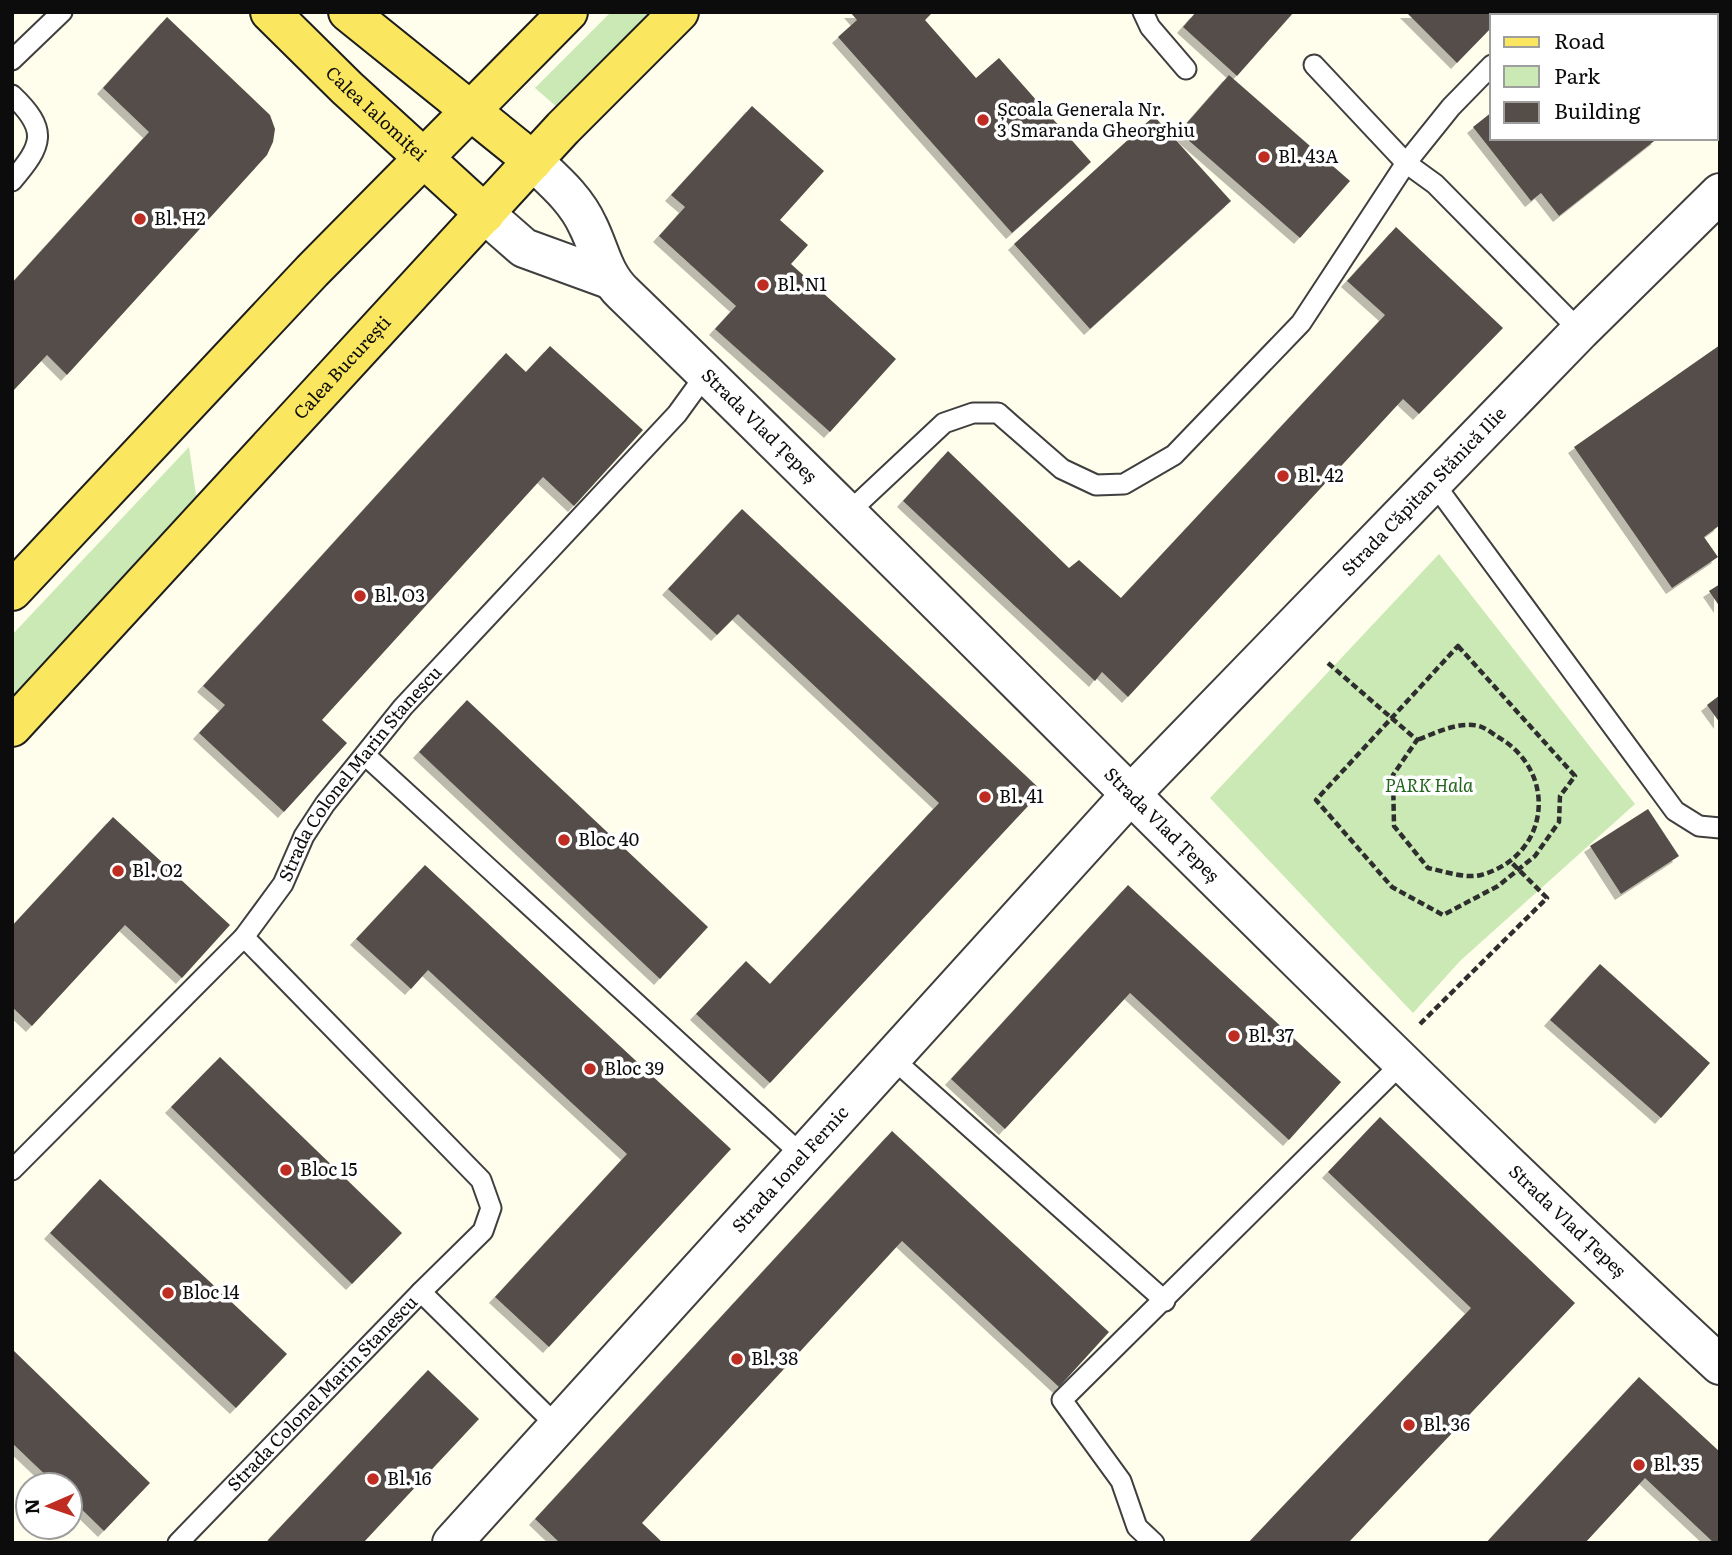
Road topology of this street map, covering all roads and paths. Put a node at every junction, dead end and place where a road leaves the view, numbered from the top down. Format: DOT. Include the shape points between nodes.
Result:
graph roads {
  1 [pos="62,12"];
  2 [pos="270,12"];
  3 [pos="348,12"];
  4 [pos="568,12"];
  5 [pos="679,12"];
  6 [pos="1143,12"];
  7 [pos="12,60"];
  8 [pos="1314,65"];
  9 [pos="1490,67"];
  10 [pos="1186,69"];
  11 [pos="12,94"];
  12 [pos="470,112"];
  13 [pos="424,158"];
  14 [pos="533,161"];
  15 [pos="1406,163"];
  16 [pos="12,181"];
  17 [pos="1720,193"];
  18 [pos="485,214"];
  19 [pos="609,279"];
  20 [pos="1580,331"];
  21 [pos="706,374"];
  22 [pos="1433,482"];
  23 [pos="849,512"];
  24 [pos="12,592"];
  25 [pos="1328,663"];
  26 [pos="1392,719"];
  27 [pos="12,727"];
  28 [pos="1417,740"];
  29 [pos="365,755"];
  30 [pos="1130,796"];
  31 [pos="1720,828"];
  32 [pos="1512,863"];
  33 [pos="1519,869"];
  34 [pos="244,937"];
  35 [pos="1416,1028"];
  36 [pos="892,1058"];
  37 [pos="1401,1063"];
  38 [pos="803,1156"];
  39 [pos="12,1170"];
  40 [pos="421,1292"];
  41 [pos="1165,1301"];
  42 [pos="1720,1365"];
  43 [pos="558,1427"];
  44 [pos="178,1543"];
  45 [pos="452,1543"];
  46 [pos="1154,1543"];
  1 -- 7 [label="lane"];
  2 -- 13 [label="main road, Calea Ialomiței"];
  3 -- 12 [label="main road"];
  4 -- 12 [label="main road"];
  5 -- 14 [label="main road, Calea București"];
  6 -- 10 [label="lane"];
  8 -- 15 [label="lane"];
  9 -- 15 [label="lane"];
  11 -- 16 [label="lane" via="31,113 38,130 34,155"];
  12 -- 13 [label="main road"];
  12 -- 14 [label="main road"];
  13 -- 18 [label="main road, Calea Ialomiței"];
  13 -- 24 [label="main road"];
  14 -- 18 [label="main road, Calea București"];
  14 -- 19 [label="street, Strada Vlad Țepeș" via="578,207"];
  15 -- 20 [label="lane" via="1435,184"];
  15 -- 23 [label="lane" via="1301,323 1174,455 1124,484 1096,485 1062,469 998,413 974,413 944,424"];
  17 -- 20 [label="street, Strada Căpitan Stănică Ilie"];
  18 -- 19 [label="street, Strada Vlad Țepeș" via="524,248"];
  18 -- 27 [label="main road, Calea București"];
  19 -- 21 [label="street, Strada Vlad Țepeș"];
  20 -- 22 [label="street, Strada Căpitan Stănică Ilie"];
  21 -- 23 [label="street, Strada Vlad Țepeș"];
  21 -- 29 [label="lane, Strada Colonel Marin Stanescu" via="677,414 403,707"];
  22 -- 30 [label="street, Strada Căpitan Stănică Ilie"];
  22 -- 31 [label="lane" via="1675,811 1699,826"];
  23 -- 30 [label="street, Strada Vlad Țepeș"];
  25 -- 26 [label="path"];
  26 -- 28 [label="path"];
  26 -- 33 [label="path" via="1316,800 1392,887 1443,915 1498,886"];
  26 -- 33 [label="path" via="1458,646 1575,776 1560,796 1559,822 1535,856"];
  28 -- 32 [label="path" via="1393,775 1394,826 1428,869 1478,876"];
  28 -- 32 [label="path" via="1454,726 1480,726 1517,747 1538,781 1537,827"];
  29 -- 34 [label="lane, Strada Colonel Marin Stanescu" via="325,803 283,884"];
  29 -- 38 [label="lane"];
  30 -- 36 [label="street, Strada Ionel Fernic"];
  30 -- 37 [label="street, Strada Vlad Țepeș"];
  32 -- 33 [label="path"];
  33 -- 35 [label="path" via="1547,898"];
  34 -- 39 [label="lane, Strada Colonel Marin Stanescu"];
  34 -- 40 [label="lane" via="481,1181 491,1208 483,1231"];
  36 -- 38 [label="street, Strada Ionel Fernic"];
  36 -- 41 [label="lane"];
  37 -- 41 [label="lane"];
  37 -- 42 [label="street, Strada Vlad Țepeș"];
  38 -- 43 [label="street, Strada Ionel Fernic"];
  40 -- 43 [label="lane, Strada Colonel Marin Stanescu"];
  40 -- 44 [label="lane, Strada Colonel Marin Stanescu"];
  41 -- 46 [label="lane" via="1062,1400 1121,1481 1137,1527"];
  43 -- 45 [label="street, Strada Ionel Fernic"];
}
